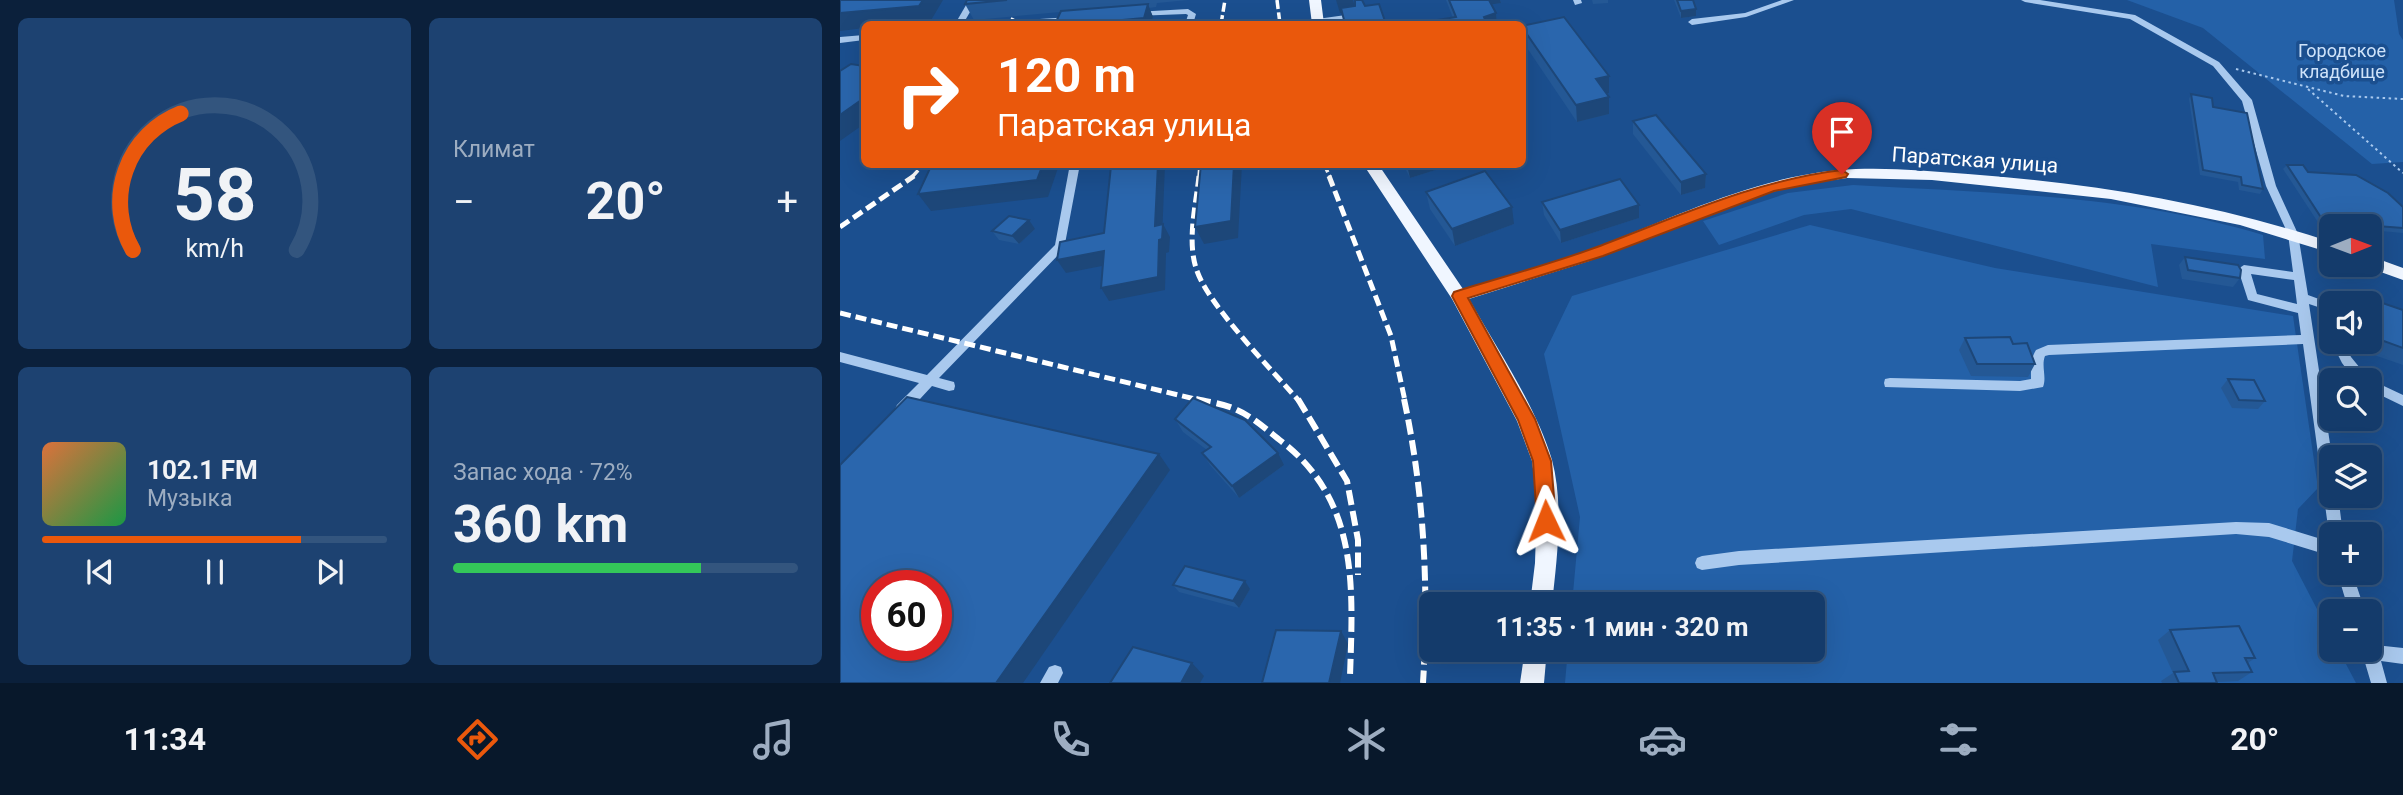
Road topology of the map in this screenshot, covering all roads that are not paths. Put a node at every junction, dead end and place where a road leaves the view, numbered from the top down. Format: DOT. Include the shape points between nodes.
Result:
graph roads {
  1 [pos="973,0"];
  2 [pos="1315,0"];
  3 [pos="1790,0"];
  4 [pos="2025,0"];
  5 [pos="1126,14"];
  6 [pos="1353,16"];
  7 [pos="1086,18"];
  8 [pos="961,21"];
  9 [pos="1046,21"];
  10 [pos="1190,21"];
  11 [pos="1317,21"];
  12 [pos="1327,21"];
  13 [pos="1692,22"];
  14 [pos="861,38"];
  15 [pos="840,40"];
  16 [pos="1073,168"];
  17 [pos="1373,168"];
  18 [pos="2293,234"];
  19 [pos="2319,244"];
  20 [pos="2382,266"];
  21 [pos="2403,274"];
  22 [pos="2300,277"];
  23 [pos="1459,296"];
  24 [pos="2304,304"];
  25 [pos="2319,305"];
  26 [pos="2309,339"];
  27 [pos="840,357"];
  28 [pos="930,380"];
  29 [pos="1890,383"];
  30 [pos="949,386"];
  31 [pos="2382,390"];
  32 [pos="2403,401"];
  33 [pos="894,417"];
  34 [pos="2334,522"];
  35 [pos="2319,546"];
  36 [pos="1702,563"];
  37 [pos="1542,592"];
  38 [pos="2382,653"];
  39 [pos="2403,656"];
  40 [pos="1534,662"];
  41 [pos="2372,662"];
  42 [pos="1532,683"];
  43 [pos="2379,683"];
  1 -- 8 [label="street"];
  2 -- 11 [label="main road"];
  3 -- 13 [label="street" via="1746,15"];
  4 -- 18 [label="street" via="2132,17 2216,64 2247,100 2271,186"];
  5 -- 10 [label="street" via="1188,10"];
  6 -- 12 [label="street"];
  7 -- 9 [label="street"];
  14 -- 15 [label="street"];
  16 -- 28 [label="street" via="1060,246"];
  17 -- 23 [label="main road"];
  18 -- 19 [label="main road, Паратская улица"];
  18 -- 22 [label="street"];
  18 -- 23 [label="main road, Паратская улица" via="2192,207 2087,189 1937,176 1842,174 1770,187 1598,252"];
  20 -- 21 [label="main road"];
  22 -- 24 [label="street"];
  22 -- 24 [label="street" via="2244,268 2252,297"];
  23 -- 37 [label="main road" via="1526,419 1542,461 1546,500"];
  24 -- 25 [label="street"];
  24 -- 26 [label="street"];
  26 -- 29 [label="street" via="2048,350 2040,353 2035,384"];
  26 -- 34 [label="street"];
  27 -- 28 [label="street"];
  28 -- 30 [label="street"];
  28 -- 33 [label="street"];
  31 -- 32 [label="street"];
  35 -- 36 [label="street" via="2269,530 2236,528"];
  38 -- 39 [label="street"];
  40 -- 42 [label="main road"];
  41 -- 43 [label="street"];
}
